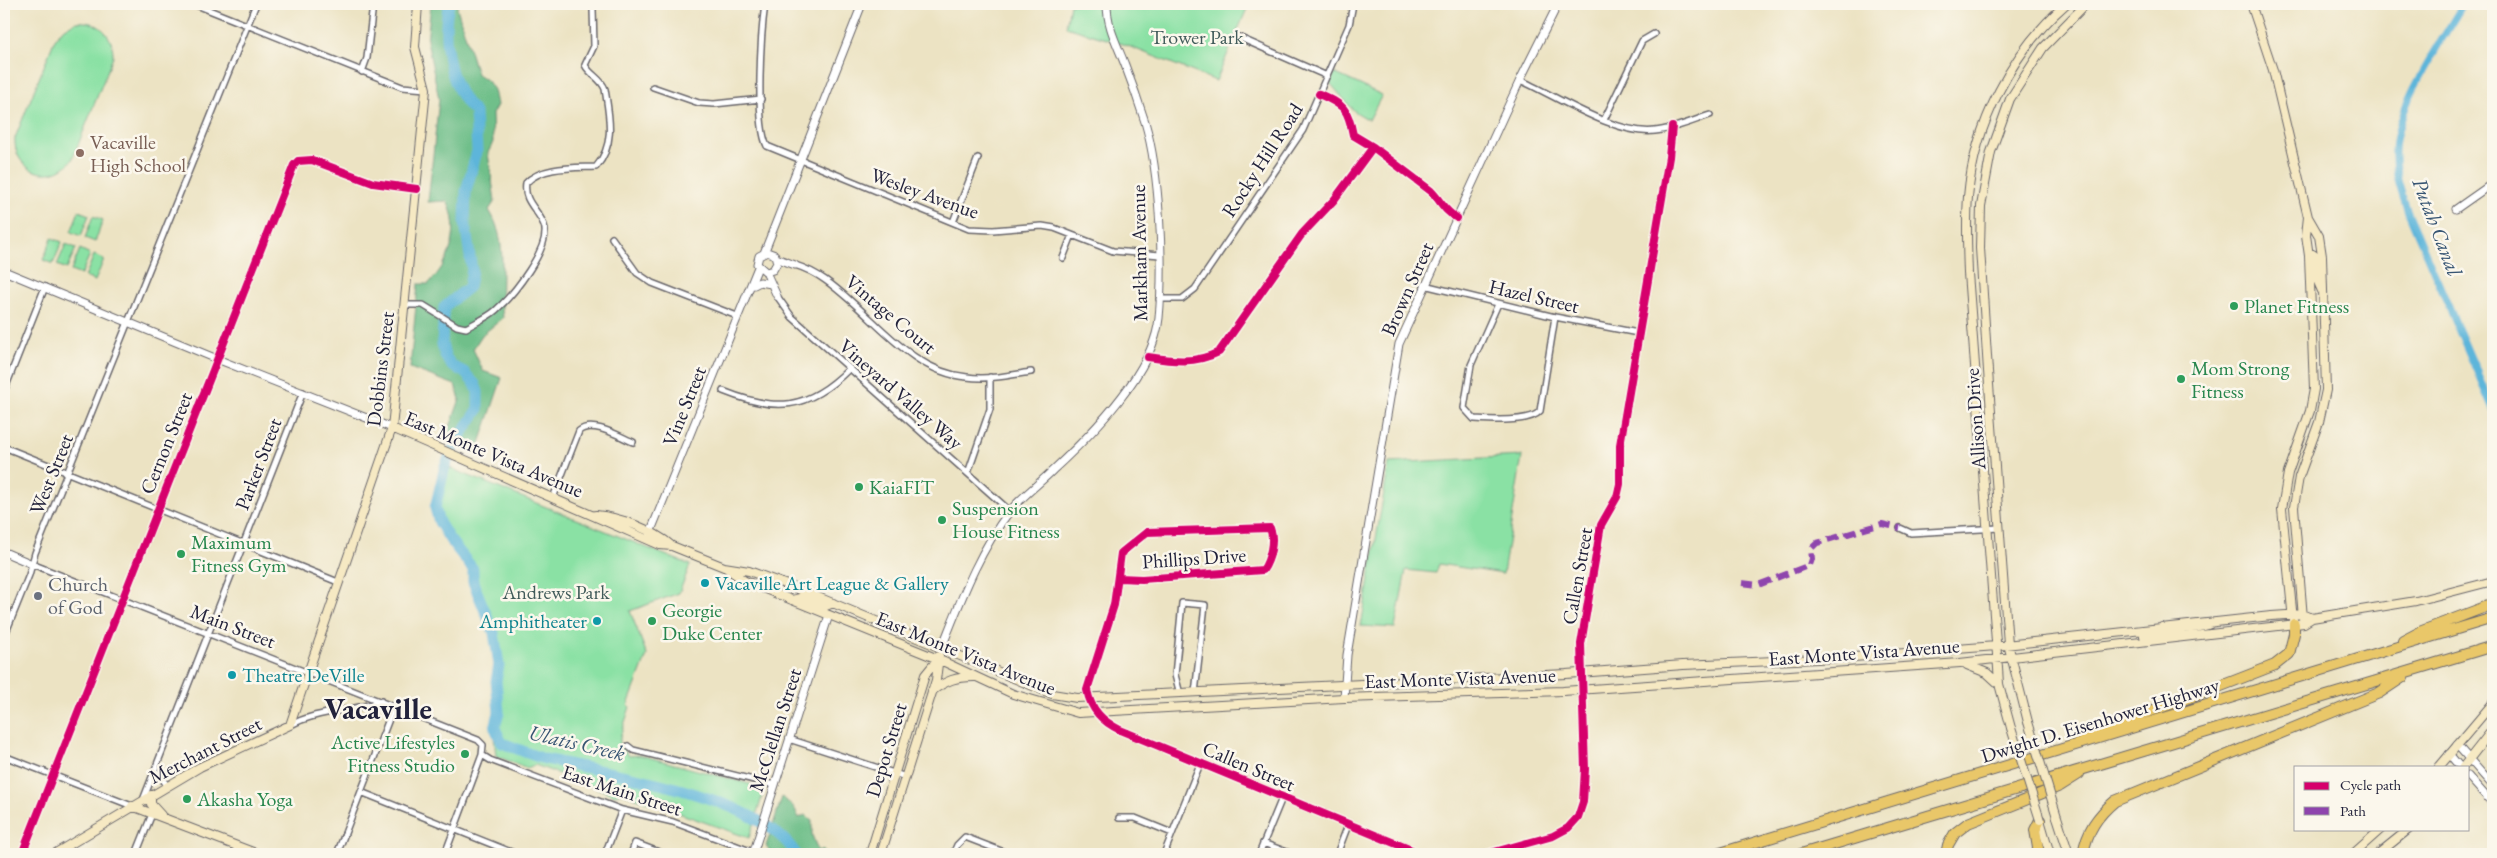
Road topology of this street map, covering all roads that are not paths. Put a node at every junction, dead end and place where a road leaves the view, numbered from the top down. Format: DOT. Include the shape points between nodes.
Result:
graph roads {
  1 [pos="194,4"];
  2 [pos="256,4"];
  3 [pos="373,4"];
  4 [pos="418,4"];
  5 [pos="765,4"];
  6 [pos="862,4"];
  7 [pos="1107,4"];
  8 [pos="1353,4"];
  9 [pos="1558,4"];
  10 [pos="2066,4"];
  11 [pos="2086,4"];
  12 [pos="2251,4"];
  13 [pos="593,10"];
  14 [pos="247,26"];
  15 [pos="1654,34"];
  16 [pos="1238,37"];
  17 [pos="362,72"];
  18 [pos="1327,76"];
  19 [pos="1520,80"];
  20 [pos="653,87"];
  21 [pos="426,89"];
  22 [pos="761,99"];
  23 [pos="1710,115"];
  24 [pos="1604,120"];
  25 [pos="1672,127"];
  26 [pos="978,158"];
  27 [pos="799,161"];
  28 [pos="2493,183"];
  29 [pos="417,189"];
  30 [pos="2456,209"];
  31 [pos="2308,217"];
  32 [pos="953,222"];
  33 [pos="1072,235"];
  34 [pos="612,238"];
  35 [pos="2309,252"];
  36 [pos="1160,256"];
  37 [pos="1063,258"];
  38 [pos="770,263"];
  39 [pos="795,265"];
  40 [pos="758,267"];
  41 [pos="4,271"];
  42 [pos="771,284"];
  43 [pos="754,285"];
  44 [pos="1424,286"];
  45 [pos="44,287"];
  46 [pos="748,291"];
  47 [pos="2323,292"];
  48 [pos="777,296"];
  49 [pos="1160,299"];
  50 [pos="1498,304"];
  51 [pos="2311,304"];
  52 [pos="405,305"];
  53 [pos="737,316"];
  54 [pos="1555,317"];
  55 [pos="128,322"];
  56 [pos="1638,333"];
  57 [pos="2325,351"];
  58 [pos="2314,356"];
  59 [pos="217,359"];
  60 [pos="849,369"];
  61 [pos="1032,372"];
  62 [pos="990,377"];
  63 [pos="4,391"];
  64 [pos="722,391"];
  65 [pos="303,392"];
  66 [pos="2324,401"];
  67 [pos="2305,426"];
  68 [pos="392,428"];
  69 [pos="633,442"];
  70 [pos="4,447"];
  71 [pos="2303,465"];
  72 [pos="968,473"];
  73 [pos="67,474"];
  74 [pos="553,498"];
  75 [pos="157,510"];
  76 [pos="1010,511"];
  77 [pos="596,515"];
  78 [pos="1900,528"];
  79 [pos="1999,528"];
  80 [pos="1987,529"];
  81 [pos="650,533"];
  82 [pos="243,544"];
  83 [pos="672,546"];
  84 [pos="4,552"];
  85 [pos="32,564"];
  86 [pos="724,567"];
  87 [pos="1119,578"];
  88 [pos="745,581"];
  89 [pos="2493,581"];
  90 [pos="338,582"];
  91 [pos="781,584"];
  92 [pos="122,599"];
  93 [pos="792,600"];
  94 [pos="833,603"];
  95 [pos="2493,604"];
  96 [pos="2303,614"];
  97 [pos="829,615"];
  98 [pos="2312,618"];
  99 [pos="2493,618"];
  100 [pos="2297,621"];
  101 [pos="2214,622"];
  102 [pos="2162,626"];
  103 [pos="208,633"];
  104 [pos="4,637"];
  105 [pos="2163,640"];
  106 [pos="2008,644"];
  107 [pos="2121,644"];
  108 [pos="1996,646"];
  109 [pos="2493,646"];
  110 [pos="942,647"];
  111 [pos="2382,652"];
  112 [pos="2012,658"];
  113 [pos="938,659"];
  114 [pos="1997,659"];
  115 [pos="1960,663"];
  116 [pos="2412,671"];
  117 [pos="308,672"];
  118 [pos="1583,673"];
  119 [pos="977,677"];
  120 [pos="1344,684"];
  121 [pos="1999,684"];
  122 [pos="1582,689"];
  123 [pos="932,691"];
  124 [pos="1195,693"];
  125 [pos="1180,694"];
  126 [pos="1089,698"];
  127 [pos="1344,698"];
  128 [pos="381,701"];
  129 [pos="2493,703"];
  130 [pos="394,706"];
  131 [pos="1096,712"];
  132 [pos="290,725"];
  133 [pos="2493,729"];
  134 [pos="789,739"];
  135 [pos="2457,745"];
  136 [pos="628,746"];
  137 [pos="2074,746"];
  138 [pos="2450,754"];
  139 [pos="482,755"];
  140 [pos="4,756"];
  141 [pos="2470,759"];
  142 [pos="1200,764"];
  143 [pos="2440,766"];
  144 [pos="2461,766"];
  145 [pos="2463,766"];
  146 [pos="155,770"];
  147 [pos="2083,770"];
  148 [pos="896,774"];
  149 [pos="53,776"];
  150 [pos="906,777"];
  151 [pos="2470,778"];
  152 [pos="167,785"];
  153 [pos="774,785"];
  154 [pos="2493,786"];
  155 [pos="361,792"];
  156 [pos="150,795"];
  157 [pos="1282,798"];
  158 [pos="143,800"];
  159 [pos="2493,804"];
  160 [pos="132,806"];
  161 [pos="622,810"];
  162 [pos="152,814"];
  163 [pos="1118,818"];
  164 [pos="166,819"];
  165 [pos="2040,820"];
  166 [pos="1348,825"];
  167 [pos="453,829"];
  168 [pos="2380,830"];
  169 [pos="2408,830"];
  170 [pos="1172,833"];
  171 [pos="1264,843"];
  172 [pos="236,850"];
  173 [pos="2362,850"];
  174 [pos="753,853"];
  175 [pos="22,854"];
  176 [pos="54,854"];
  177 [pos="136,854"];
  178 [pos="258,854"];
  179 [pos="337,854"];
  180 [pos="445,854"];
  181 [pos="516,854"];
  182 [pos="605,854"];
  183 [pos="632,854"];
  184 [pos="664,854"];
  185 [pos="870,854"];
  186 [pos="881,854"];
  187 [pos="953,854"];
  188 [pos="1009,854"];
  189 [pos="1164,854"];
  190 [pos="1259,854"];
  191 [pos="1292,854"];
  192 [pos="1337,854"];
  193 [pos="1421,854"];
  194 [pos="1487,854"];
  195 [pos="1717,854"];
  196 [pos="1801,854"];
  197 [pos="1946,854"];
  198 [pos="2039,854"];
  199 [pos="2050,854"];
  200 [pos="2068,854"];
  201 [pos="2083,854"];
  202 [pos="2353,854"];
  203 [pos="2378,854"];
  1 -- 14 [label="street"];
  2 -- 14 [label="street, West Street"];
  3 -- 17 [label="street" via="367,58"];
  4 -- 21 [label="main road, Dobbins Street" via="415,47"];
  5 -- 22 [label="street" via="760,60"];
  6 -- 27 [label="street"];
  7 -- 36 [label="street, Markham Avenue" via="1112,36 1145,122 1150,144"];
  8 -- 18 [label="street, Rocky Hill Road" via="1349,25"];
  9 -- 19 [label="street, Brown Street"];
  10 -- 80 [label="main road, Allison Drive" via="2021,54 1992,106 1982,130 1968,195 1968,273"];
  11 -- 79 [label="main road, Allison Drive" via="2043,48 2010,99 1984,179 1980,248"];
  12 -- 31 [label="main road" via="2273,70"];
  13 -- 52 [label="street" via="594,46 585,65 605,88 610,140 596,167 545,172 530,179 526,187 527,199 541,219 545,233 533,265 518,287 484,319 466,328 457,326 424,305"];
  14 -- 17 [label="street"];
  14 -- 55 [label="street, West Street"];
  15 -- 24 [label="street" via="1642,41"];
  16 -- 18 [label="street"];
  17 -- 21 [label="street" via="402,87"];
  18 -- 49 [label="street, Rocky Hill Road" via="1303,130 1195,289 1182,299"];
  19 -- 24 [label="street"];
  19 -- 44 [label="street, Brown Street"];
  20 -- 22 [label="street" via="699,103"];
  21 -- 29 [label="main road, Dobbins Street"];
  22 -- 27 [label="street, Wesley Avenue" via="767,146"];
  23 -- 25 [label="street"];
  24 -- 25 [label="street" via="1632,130 1655,131"];
  25 -- 56 [label="street, Callen Street"];
  26 -- 32 [label="street"];
  27 -- 32 [label="street, Wesley Avenue"];
  27 -- 38 [label="street" via="772,233"];
  28 -- 30 [label="street"];
  29 -- 52 [label="main road, Dobbins Street"];
  29 -- 59 [label="street, Cernon Street" via="373,183 312,160 298,161"];
  31 -- 35 [label="main road" via="2306,235"];
  31 -- 47 [label="main road" via="2319,236"];
  32 -- 33 [label="street, Wesley Avenue" via="978,231 1042,226"];
  33 -- 36 [label="street, Wesley Avenue" via="1113,251"];
  33 -- 37 [label="street"];
  34 -- 53 [label="street" via="636,273 652,283"];
  35 -- 47 [label="main road" via="2314,255 2319,287"];
  35 -- 51 [label="main road"];
  36 -- 49 [label="street, Markham Avenue"];
  38 -- 39 [label="street"];
  38 -- 40 [label="street"];
  38 -- 40 [label="street, Vine Street" via="758,258"];
  38 -- 42 [label="street"];
  38 -- 43 [label="street, Vine Street"];
  38 -- 48 [label="street"];
  39 -- 62 [label="street, Vintage Court" via="825,278 927,365 956,376"];
  40 -- 46 [label="street, Vine Street"];
  41 -- 45 [label="street, East Monte Vista Avenue"];
  42 -- 43 [label="street" via="760,282"];
  42 -- 48 [label="street"];
  43 -- 46 [label="street, Vine Street"];
  44 -- 50 [label="street, Hazel Street"];
  44 -- 120 [label="street, Brown Street" via="1399,344"];
  45 -- 55 [label="street, East Monte Vista Avenue"];
  45 -- 63 [label="street"];
  46 -- 53 [label="street, Vine Street"];
  47 -- 57 [label="main road"];
  48 -- 60 [label="street, Vineyard Valley Way" via="792,318"];
  49 -- 76 [label="street, Markham Avenue" via="1157,332 1139,370 1085,440"];
  50 -- 54 [label="street, Hazel Street"];
  50 -- 54 [label="street" via="1471,365 1464,408 1474,419 1537,416"];
  51 -- 57 [label="main road" via="2317,318 2318,347"];
  51 -- 58 [label="main road"];
  52 -- 68 [label="main road, Dobbins Street"];
  53 -- 81 [label="street, Vine Street"];
  54 -- 56 [label="street, Hazel Street"];
  55 -- 59 [label="street, East Monte Vista Avenue"];
  55 -- 73 [label="street, West Street"];
  56 -- 118 [label="street, Callen Street" via="1620,445 1620,484 1617,497 1601,525 1583,630"];
  57 -- 58 [label="main road"];
  57 -- 66 [label="main road"];
  58 -- 66 [label="main road" via="2320,362"];
  58 -- 67 [label="main road" via="2314,390"];
  59 -- 65 [label="street, East Monte Vista Avenue"];
  59 -- 75 [label="street, Cernon Street"];
  60 -- 64 [label="street" via="811,398 790,405 772,406"];
  60 -- 72 [label="street, Vineyard Valley Way"];
  61 -- 62 [label="street, Vintage Court"];
  62 -- 72 [label="street" via="990,409"];
  65 -- 68 [label="street, East Monte Vista Avenue"];
  65 -- 82 [label="street, Parker Street"];
  66 -- 71 [label="main road"];
  67 -- 71 [label="main road" via="2306,437 2298,460"];
  67 -- 100 [label="main road" via="2282,499 2283,530"];
  68 -- 74 [label="main road, East Monte Vista Avenue"];
  68 -- 90 [label="main road, Dobbins Street"];
  69 -- 74 [label="street" via="591,427 583,428"];
  70 -- 73 [label="street"];
  71 -- 96 [label="main road" via="2296,489 2294,514"];
  72 -- 76 [label="street, Vineyard Valley Way"];
  73 -- 75 [label="street"];
  73 -- 85 [label="street, West Street"];
  74 -- 77 [label="main road, East Monte Vista Avenue"];
  75 -- 82 [label="street"];
  75 -- 92 [label="street, Cernon Street"];
  76 -- 110 [label="street, Markham Avenue" via="977,564"];
  77 -- 81 [label="main road, East Monte Vista Avenue" via="609,516"];
  77 -- 83 [label="main road, East Monte Vista Avenue" via="606,523 642,538"];
  78 -- 80 [label="street" via="1911,533"];
  79 -- 80 [label="street"];
  79 -- 106 [label="main road, Allison Drive"];
  80 -- 108 [label="main road, Allison Drive"];
  81 -- 83 [label="main road, East Monte Vista Avenue"];
  82 -- 90 [label="street"];
  82 -- 103 [label="street, Parker Street"];
  83 -- 86 [label="main road, East Monte Vista Avenue"];
  84 -- 85 [label="street"];
  85 -- 92 [label="street, Main Street"];
  85 -- 104 [label="street, West Street"];
  86 -- 88 [label="main road, East Monte Vista Avenue"];
  86 -- 91 [label="main road, East Monte Vista Avenue" via="749,571"];
  87 -- 87 [label="street, Phillips Drive" via="1121,553 1147,532 1265,527 1272,533 1268,563 1263,570"];
  87 -- 126 [label="street" via="1114,605 1087,690"];
  88 -- 91 [label="main road" via="751,577 773,585"];
  88 -- 93 [label="main road, East Monte Vista Avenue"];
  89 -- 98 [label="main road, East Monte Vista Avenue" via="2416,601"];
  90 -- 117 [label="main road, Dobbins Street"];
  91 -- 94 [label="main road, East Monte Vista Avenue"];
  92 -- 103 [label="street, Main Street"];
  92 -- 149 [label="street, Cernon Street"];
  93 -- 94 [label="main road" via="804,598 826,606"];
  93 -- 97 [label="main road, East Monte Vista Avenue"];
  94 -- 110 [label="main road, East Monte Vista Avenue"];
  95 -- 111 [label="highway" via="2422,631"];
  96 -- 98 [label="main road, East Monte Vista Avenue"];
  96 -- 100 [label="main road, East Monte Vista Avenue"];
  97 -- 113 [label="main road, East Monte Vista Avenue"];
  97 -- 134 [label="street, McClellan Street"];
  98 -- 100 [label="main road, East Monte Vista Avenue"];
  99 -- 111 [label="highway, Dwight D. Eisenhower Highway"];
  100 -- 101 [label="main road, East Monte Vista Avenue"];
  100 -- 105 [label="main road, East Monte Vista Avenue"];
  100 -- 137 [label="highway" via="2289,654 2275,665 2099,729"];
  101 -- 102 [label="main road, East Monte Vista Avenue"];
  101 -- 105 [label="main road" via="2201,628 2168,633"];
  102 -- 106 [label="main road, East Monte Vista Avenue"];
  102 -- 107 [label="main road" via="2157,634 2132,638"];
  103 -- 117 [label="street, Main Street"];
  103 -- 146 [label="street, Parker Street"];
  105 -- 107 [label="main road, East Monte Vista Avenue"];
  106 -- 108 [label="main road, East Monte Vista Avenue"];
  106 -- 112 [label="main road, Allison Drive"];
  107 -- 112 [label="main road, East Monte Vista Avenue"];
  108 -- 114 [label="main road, Allison Drive"];
  108 -- 118 [label="main road, East Monte Vista Avenue"];
  109 -- 116 [label="highway, Dwight D. Eisenhower Highway"];
  110 -- 113 [label="main road, Depot Street"];
  110 -- 126 [label="main road, East Monte Vista Avenue" via="1052,694"];
  111 -- 137 [label="highway, Dwight D. Eisenhower Highway"];
  112 -- 114 [label="main road, East Monte Vista Avenue"];
  112 -- 200 [label="main road, Allison Drive, bridge"];
  113 -- 119 [label="main road, East Monte Vista Avenue"];
  113 -- 123 [label="main road, Depot Street"];
  113 -- 148 [label="main road, Depot Street" via="925,675"];
  114 -- 115 [label="main road, East Monte Vista Avenue"];
  114 -- 121 [label="main road, Allison Drive"];
  115 -- 121 [label="main road" via="1977,667"];
  115 -- 122 [label="main road, East Monte Vista Avenue"];
  116 -- 147 [label="highway, Dwight D. Eisenhower Highway"];
  116 -- 201 [label="highway" via="2379,693 2114,801 2095,820 2087,835"];
  117 -- 128 [label="street, Main Street"];
  117 -- 132 [label="main road, Dobbins Street"];
  118 -- 120 [label="main road, East Monte Vista Avenue"];
  118 -- 122 [label="street, Callen Street"];
  119 -- 123 [label="main road" via="956,677"];
  119 -- 131 [label="main road, East Monte Vista Avenue" via="1013,694 1059,709"];
  120 -- 124 [label="main road, East Monte Vista Avenue"];
  120 -- 127 [label="street, Brown Street"];
  121 -- 165 [label="main road, Allison Drive, bridge"];
  122 -- 127 [label="main road, East Monte Vista Avenue"];
  122 -- 194 [label="street, Callen Street" via="1585,769 1583,802 1578,817 1568,828 1553,836"];
  123 -- 150 [label="main road, Depot Street"];
  124 -- 125 [label="main road, East Monte Vista Avenue"];
  124 -- 125 [label="street" via="1205,605 1182,604 1175,675"];
  125 -- 126 [label="main road, East Monte Vista Avenue"];
  126 -- 131 [label="street"];
  127 -- 131 [label="main road, East Monte Vista Avenue"];
  128 -- 130 [label="street, Main Street"];
  128 -- 132 [label="street, Merchant Street" via="363,708 347,708 299,720"];
  129 -- 135 [label="main road"];
  130 -- 139 [label="street, Main Street" via="478,740 483,745"];
  130 -- 155 [label="street"];
  131 -- 142 [label="street, Callen Street" via="1105,722"];
  132 -- 152 [label="main road, Merchant Street"];
  133 -- 141 [label="main road"];
  134 -- 148 [label="street"];
  134 -- 153 [label="street, McClellan Street"];
  135 -- 138 [label="main road"];
  135 -- 141 [label="street"];
  136 -- 153 [label="street" via="633,750"];
  137 -- 195 [label="highway, Dwight D. Eisenhower Highway"];
  138 -- 143 [label="main road"];
  138 -- 144 [label="street"];
  139 -- 161 [label="street, East Main Street"];
  139 -- 167 [label="street"];
  140 -- 149 [label="street"];
  141 -- 145 [label="main road"];
  141 -- 154 [label="street"];
  142 -- 157 [label="street, Callen Street"];
  142 -- 170 [label="street"];
  146 -- 152 [label="street"];
  146 -- 158 [label="street, Parker Street"];
  147 -- 196 [label="highway, Dwight D. Eisenhower Highway"];
  147 -- 197 [label="highway" via="2060,786 1968,822 1955,833"];
  148 -- 150 [label="street"];
  148 -- 185 [label="main road, Depot Street"];
  149 -- 160 [label="street"];
  149 -- 175 [label="street, Cernon Street"];
  150 -- 186 [label="main road, Depot Street"];
  151 -- 159 [label="street"];
  152 -- 156 [label="main road, Merchant Street"];
  153 -- 174 [label="street, McClellan Street"];
  155 -- 167 [label="street"];
  155 -- 179 [label="street"];
  156 -- 158 [label="main road, Merchant Street"];
  156 -- 164 [label="main road" via="155,811"];
  157 -- 166 [label="street, Callen Street"];
  157 -- 171 [label="street"];
  158 -- 160 [label="main road, Merchant Street"];
  160 -- 162 [label="main road"];
  160 -- 176 [label="main road, Merchant Street"];
  161 -- 174 [label="street, East Main Street" via="672,822"];
  161 -- 182 [label="street"];
  162 -- 164 [label="main road"];
  162 -- 177 [label="street"];
  163 -- 170 [label="street" via="1135,818"];
  164 -- 172 [label="main road"];
  165 -- 198 [label="highway" via="2035,830"];
  165 -- 199 [label="main road, Allison Drive"];
  166 -- 192 [label="street"];
  166 -- 193 [label="street, Callen Street"];
  167 -- 180 [label="street"];
  167 -- 181 [label="street"];
  168 -- 173 [label="main road"];
  169 -- 203 [label="main road"];
  170 -- 189 [label="street"];
  171 -- 190 [label="street"];
  171 -- 191 [label="street"];
  172 -- 178 [label="main road"];
  173 -- 202 [label="main road"];
  183 -- 184 [label="street" via="635,843"];
  187 -- 188 [label="street" via="956,845 966,837"];
}
